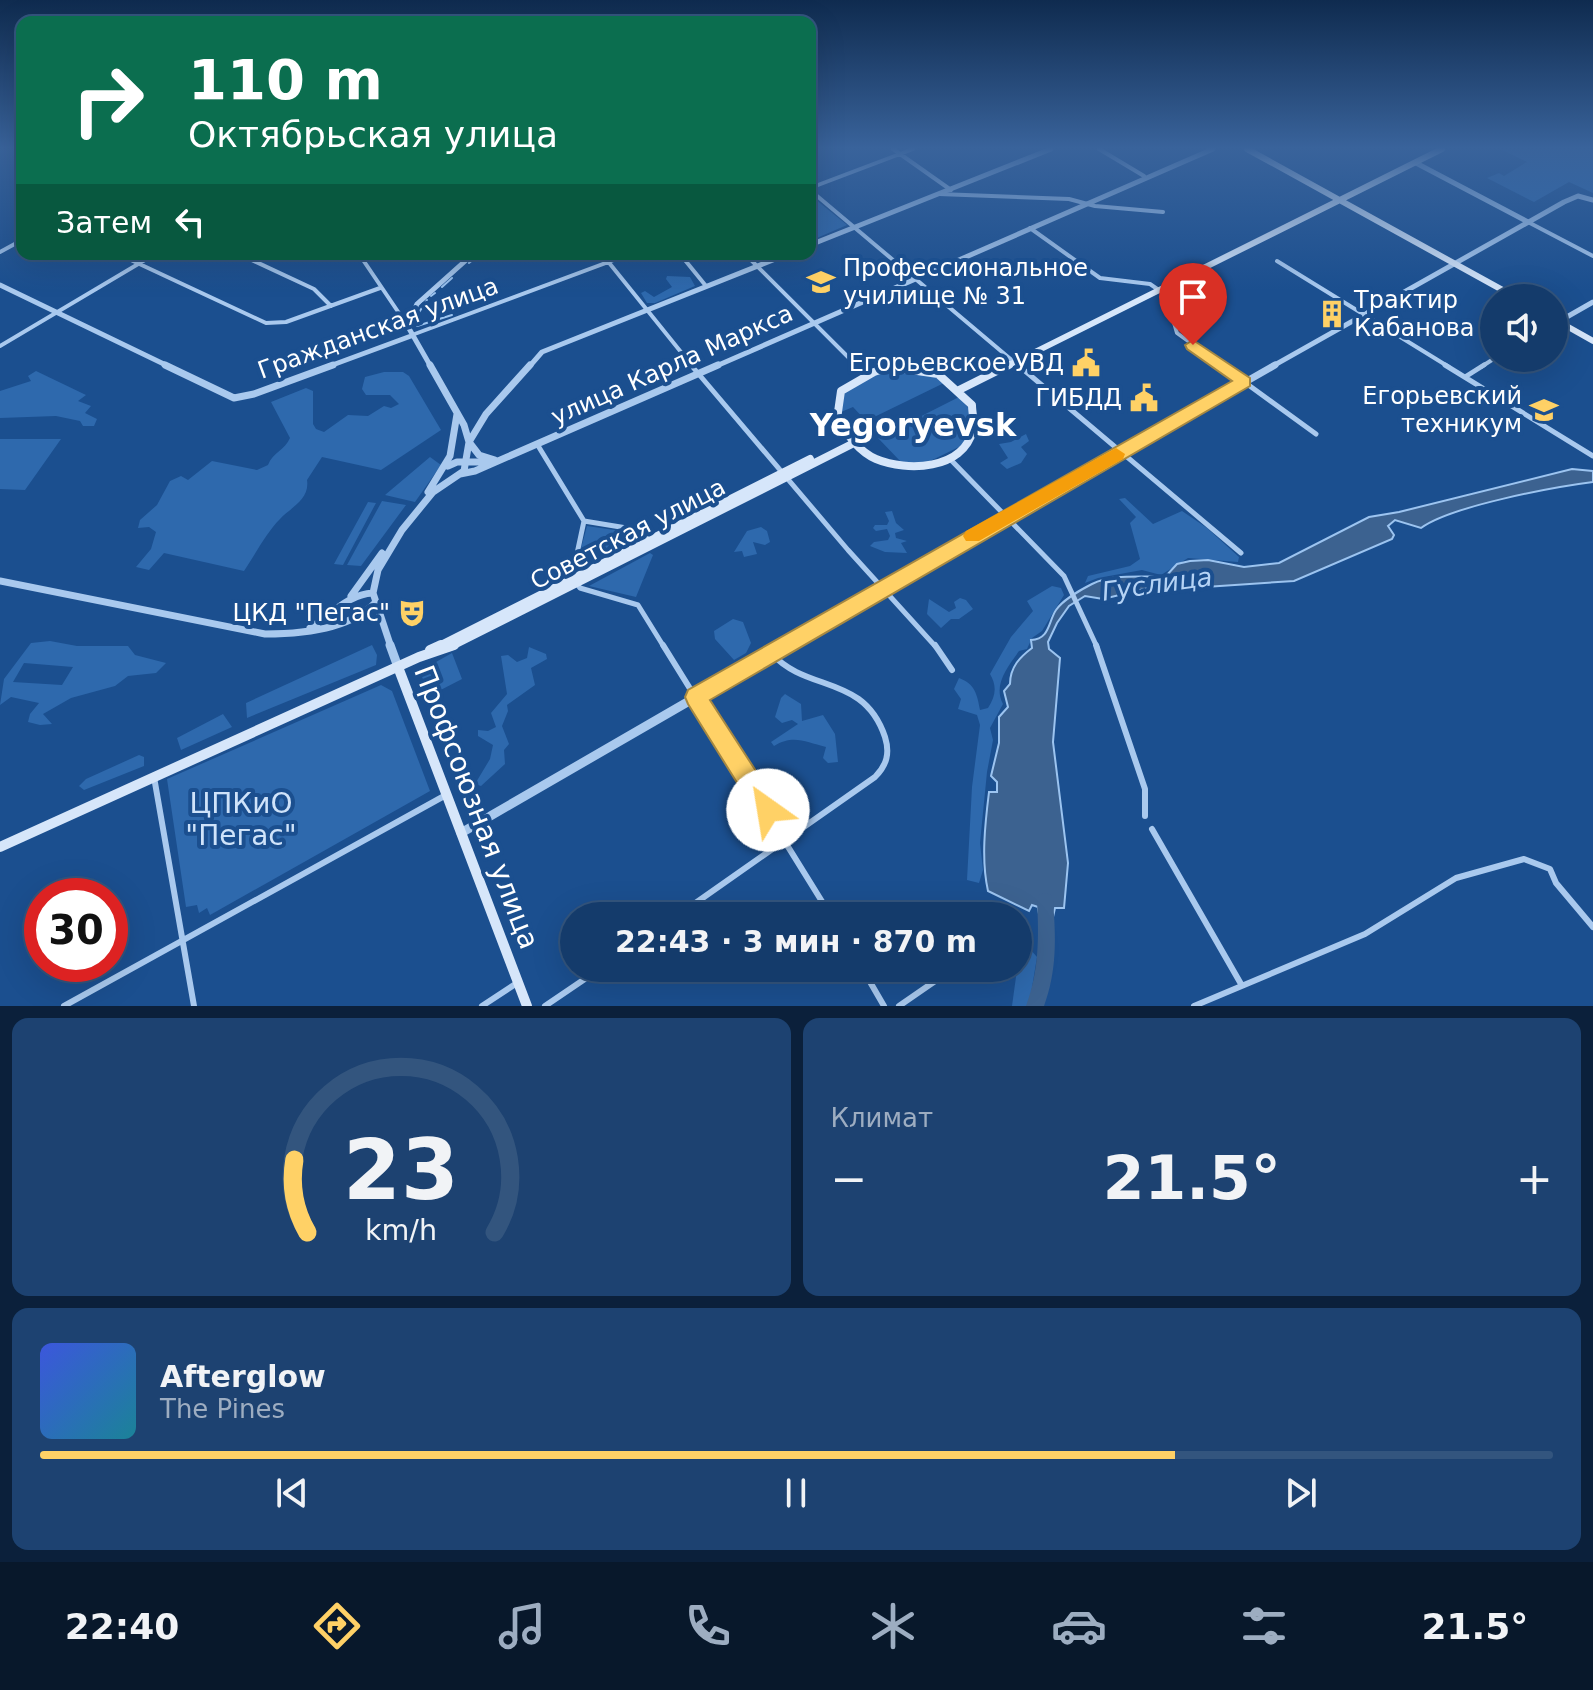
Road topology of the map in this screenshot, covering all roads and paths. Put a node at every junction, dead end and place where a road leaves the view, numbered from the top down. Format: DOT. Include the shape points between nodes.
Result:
graph roads {
  1 [pos="818,196"];
  2 [pos="933,196"];
  3 [pos="959,196"];
  4 [pos="1101,196"];
  5 [pos="1334,196"];
  6 [pos="1342,196"];
  7 [pos="1343,196"];
  8 [pos="1479,196"];
  9 [pos="1338,198"];
  10 [pos="1593,200"];
  11 [pos="1086,203"];
  12 [pos="1163,212"];
  13 [pos="1528,222"];
  14 [pos="855,227"];
  15 [pos="1030,228"];
  16 [pos="816,243"];
  17 [pos="1593,256"];
  18 [pos="131,260"];
  19 [pos="145,260"];
  20 [pos="252,260"];
  21 [pos="363,260"];
  22 [pos="466,260"];
  23 [pos="614,260"];
  24 [pos="685,260"];
  25 [pos="751,260"];
  26 [pos="772,260"];
  27 [pos="1277,261"];
  28 [pos="608,262"];
  29 [pos="1455,263"];
  30 [pos="139,264"];
  31 [pos="757,266"];
  32 [pos="914,278"];
  33 [pos="1492,284"];
  34 [pos="0,285"];
  35 [pos="706,286"];
  36 [pos="380,288"];
  37 [pos="1157,289"];
  38 [pos="1593,302"];
  39 [pos="331,306"];
  40 [pos="648,310"];
  41 [pos="57,313"];
  42 [pos="1568,314"];
  43 [pos="1363,315"];
  44 [pos="814,323"];
  45 [pos="407,325"];
  46 [pos="1568,328"];
  47 [pos="411,336"];
  48 [pos="1593,341"];
  49 [pos="0,346"];
  50 [pos="1011,361"];
  51 [pos="1480,368"];
  52 [pos="701,373"];
  53 [pos="867,376"];
  54 [pos="1465,377"];
  55 [pos="1244,382"];
  56 [pos="955,389"];
  57 [pos="457,414"];
  58 [pos="1316,434"];
  59 [pos="852,441"];
  60 [pos="469,442"];
  61 [pos="537,444"];
  62 [pos="1120,452"];
  63 [pos="1593,456"];
  64 [pos="948,457"];
  65 [pos="497,460"];
  66 [pos="464,464"];
  67 [pos="448,467"];
  68 [pos="458,474"];
  69 [pos="784,475"];
  70 [pos="1007,516"];
  71 [pos="584,521"];
  72 [pos="651,538"];
  73 [pos="1241,553"];
  74 [pos="574,580"];
  75 [pos="0,581"];
  76 [pos="882,588"];
  77 [pos="373,593"];
  78 [pos="350,598"];
  79 [pos="375,603"];
  80 [pos="357,616"];
  81 [pos="382,625"];
  82 [pos="297,633"];
  83 [pos="771,653"];
  84 [pos="398,667"];
  85 [pos="952,670"];
  86 [pos="696,697"];
  87 [pos="154,776"];
  88 [pos="447,795"];
  89 [pos="1145,816"];
  90 [pos="1152,829"];
  91 [pos="461,833"];
  92 [pos="787,840"];
  93 [pos="0,847"];
  94 [pos="697,902"];
  95 [pos="823,902"];
  96 [pos="1593,927"];
  97 [pos="183,939"];
  98 [pos="580,982"];
  99 [pos="870,982"];
  100 [pos="934,982"];
  101 [pos="518,983"];
  102 [pos="1242,984"];
  103 [pos="1198,1005"];
  104 [pos="64,1006"];
  105 [pos="194,1006"];
  106 [pos="482,1006"];
  107 [pos="527,1006"];
  108 [pos="545,1006"];
  109 [pos="884,1006"];
  110 [pos="899,1006"];
  1 -- 14 [label="street"];
  2 -- 14 [label="street"];
  3 -- 11 [label="street"];
  4 -- 11 [label="street, улица Карла Маркса"];
  5 -- 9 [label="main road"];
  6 -- 9 [label="main road"];
  7 -- 9 [label="main road"];
  8 -- 13 [label="street"];
  9 -- 29 [label="main road"];
  9 -- 37 [label="main road"];
  10 -- 13 [label="street" via="1572,198"];
  11 -- 12 [label="street"];
  11 -- 15 [label="street, улица Карла Маркса"];
  13 -- 17 [label="street"];
  13 -- 29 [label="street"];
  14 -- 16 [label="street"];
  14 -- 32 [label="street"];
  15 -- 32 [label="street, улица Карла Маркса"];
  15 -- 37 [label="street" via="1100,278"];
  18 -- 30 [label="street"];
  19 -- 30 [label="street"];
  20 -- 39 [label="street" via="314,289"];
  21 -- 36 [label="street"];
  22 -- 45 [label="street" via="417,304"];
  23 -- 28 [label="street, Гражданская улица"];
  24 -- 35 [label="street"];
  25 -- 31 [label="street"];
  26 -- 31 [label="street"];
  27 -- 43 [label="street"];
  28 -- 40 [label="street"];
  28 -- 47 [label="street, Гражданская улица"];
  29 -- 33 [label="main road"];
  29 -- 43 [label="street"];
  30 -- 39 [label="street" via="262,323 279,323"];
  30 -- 41 [label="street"];
  31 -- 35 [label="street"];
  31 -- 44 [label="street"];
  32 -- 44 [label="street, улица Карла Маркса"];
  32 -- 50 [label="street"];
  34 -- 41 [label="street"];
  35 -- 40 [label="street"];
  36 -- 39 [label="street"];
  36 -- 45 [label="street"];
  37 -- 50 [label="main road"];
  37 -- 55 [label="street" via="1166,295 1177,333"];
  38 -- 42 [label="street"];
  40 -- 52 [label="street"];
  40 -- 60 [label="street" via="542,352 486,414"];
  41 -- 47 [label="street, Гражданская улица" via="228,396 254,394"];
  41 -- 49 [label="street"];
  43 -- 54 [label="street"];
  43 -- 55 [label="street"];
  44 -- 52 [label="street, улица Карла Маркса"];
  44 -- 53 [label="street"];
  45 -- 47 [label="street"];
  46 -- 48 [label="main road"];
  47 -- 57 [label="street"];
  50 -- 56 [label="main road"];
  50 -- 62 [label="street"];
  51 -- 54 [label="street"];
  52 -- 61 [label="street, улица Карла Маркса"];
  52 -- 69 [label="street"];
  53 -- 56 [label="main road" via="890,367 930,371"];
  53 -- 59 [label="main road" via="841,391 837,419"];
  54 -- 63 [label="street"];
  55 -- 58 [label="street"];
  55 -- 62 [label="street"];
  56 -- 64 [label="main road" via="974,408 972,441"];
  57 -- 60 [label="street"];
  57 -- 67 [label="street"];
  59 -- 64 [label="main road" via="875,461 901,467 923,468"];
  59 -- 69 [label="main road, Советская улица"];
  60 -- 65 [label="street" via="478,455"];
  60 -- 66 [label="street"];
  61 -- 65 [label="street, улица Карла Маркса"];
  61 -- 71 [label="street"];
  62 -- 70 [label="street"];
  62 -- 73 [label="street"];
  64 -- 70 [label="street"];
  65 -- 66 [label="street"];
  65 -- 68 [label="street"];
  66 -- 67 [label="street"];
  66 -- 68 [label="street"];
  67 -- 68 [label="street" via="449,474"];
  67 -- 78 [label="street"];
  68 -- 77 [label="street" via="433,492 402,530 378,570"];
  69 -- 72 [label="main road, Советская улица"];
  69 -- 74 [label="main road, Советская улица"];
  69 -- 76 [label="street"];
  70 -- 76 [label="street"];
  70 -- 89 [label="street" via="1057,566 1083,610 1145,789"];
  71 -- 72 [label="street" via="645,531"];
  71 -- 74 [label="street"];
  72 -- 74 [label="main road, Советская улица"];
  74 -- 84 [label="main road, Советская улица" via="443,650"];
  74 -- 86 [label="street" via="580,588 638,605"];
  75 -- 82 [label="street" via="234,630"];
  76 -- 83 [label="street"];
  76 -- 85 [label="street"];
  77 -- 78 [label="street"];
  77 -- 79 [label="street"];
  78 -- 80 [label="street" via="347,612"];
  78 -- 82 [label="street" via="323,621"];
  79 -- 80 [label="street"];
  79 -- 81 [label="street, Профсоюзная улица"];
  80 -- 81 [label="street"];
  80 -- 82 [label="street"];
  81 -- 84 [label="street, Профсоюзная улица"];
  83 -- 86 [label="street"];
  83 -- 92 [label="street" via="784,665 859,694 879,719 888,754 875,777"];
  84 -- 87 [label="main road, Советская улица"];
  84 -- 88 [label="main road, Профсоюзная улица"];
  86 -- 91 [label="street"];
  86 -- 92 [label="street"];
  87 -- 93 [label="main road, Советская улица"];
  87 -- 97 [label="street"];
  88 -- 91 [label="main road, Профсоюзная улица"];
  88 -- 97 [label="street"];
  90 -- 102 [label="street"];
  91 -- 101 [label="main road, Профсоюзная улица"];
  92 -- 94 [label="street"];
  92 -- 95 [label="street"];
  96 -- 102 [label="street" via="1550,869 1524,859 1456,878 1365,934"];
  97 -- 104 [label="street"];
  97 -- 105 [label="street"];
  98 -- 108 [label="street"];
  99 -- 109 [label="street"];
  100 -- 110 [label="street"];
  101 -- 106 [label="street"];
  101 -- 107 [label="main road, Профсоюзная улица"];
  102 -- 103 [label="street"];
}
